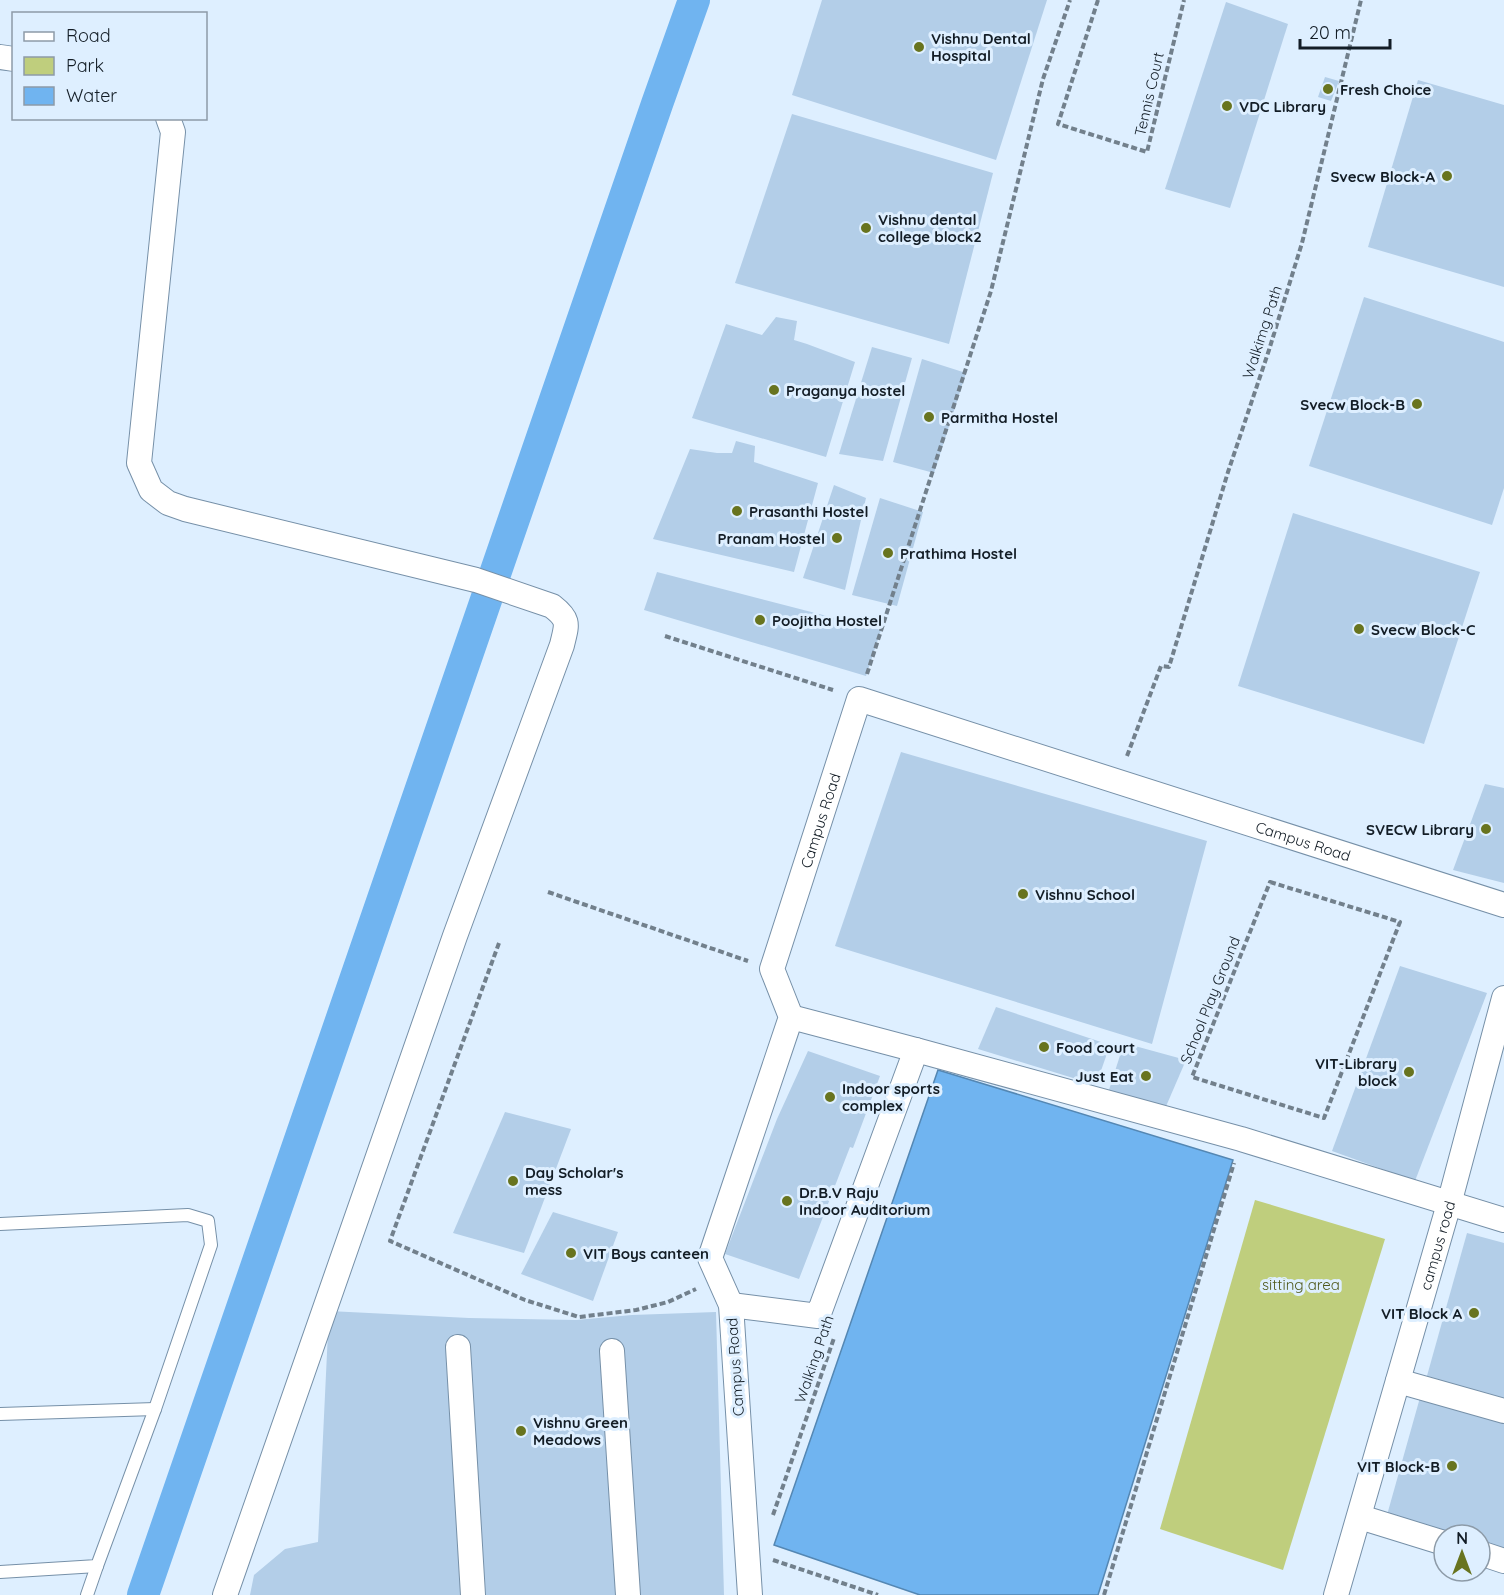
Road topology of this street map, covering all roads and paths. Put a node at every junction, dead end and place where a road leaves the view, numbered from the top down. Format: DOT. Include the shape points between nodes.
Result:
graph roads {
  1 [pos="1070,0"];
  2 [pos="1098,0"];
  3 [pos="1184,0"];
  4 [pos="1361,0"];
  5 [pos="169,120"];
  6 [pos="665,636"];
  7 [pos="863,687"];
  8 [pos="1127,756"];
  9 [pos="1270,882"];
  10 [pos="548,892"];
  11 [pos="1504,905"];
  12 [pos="499,944"];
  13 [pos="772,969"];
  14 [pos="1504,999"];
  15 [pos="791,1017"];
  16 [pos="916,1050"];
  17 [pos="1241,1139"];
  18 [pos="1449,1204"];
  19 [pos="1504,1220"];
  20 [pos="0,1224"];
  21 [pos="719,1279"];
  22 [pos="730,1305"];
  23 [pos="836,1333"];
  24 [pos="458,1347"];
  25 [pos="612,1351"];
  26 [pos="1398,1381"];
  27 [pos="155,1409"];
  28 [pos="1504,1411"];
  29 [pos="0,1414"];
  30 [pos="1360,1517"];
  31 [pos="770,1523"];
  32 [pos="1432,1539"];
  33 [pos="772,1560"];
  34 [pos="97,1566"];
  35 [pos="0,1572"];
  36 [pos="87,1595"];
  37 [pos="225,1595"];
  38 [pos="473,1595"];
  39 [pos="628,1595"];
  40 [pos="750,1595"];
  41 [pos="878,1595"];
  42 [pos="1104,1595"];
  43 [pos="1336,1595"];
  1 -- 7 [label="path" via="1043,78 991,291"];
  2 -- 3 [label="path, Tennis Court" via="1058,124 1147,152"];
  4 -- 8 [label="path, Walkimg Path" via="1302,243 1269,350 1169,667 1161,666"];
  5 -- 37 [label="street" via="173,132 139,463 151,490 168,503 185,509 476,580 552,606 562,614 567,626 454,936"];
  6 -- 7 [label="path"];
  7 -- 11 [label="street, Campus Road"];
  7 -- 13 [label="street, Campus Road"];
  9 -- 9 [label="path, School Play Ground" via="1400,922 1324,1118 1192,1077"];
  10 -- 13 [label="path"];
  12 -- 21 [label="path" via="390,1241 525,1300 579,1317 668,1302"];
  13 -- 15 [label="street"];
  14 -- 18 [label="street, campus road"];
  15 -- 16 [label="street"];
  15 -- 21 [label="street, Campus Road" via="710,1258"];
  16 -- 17 [label="street"];
  16 -- 22 [label="street" via="818,1316"];
  17 -- 18 [label="street"];
  17 -- 42 [label="path"];
  18 -- 19 [label="street"];
  18 -- 26 [label="street, campus road"];
  20 -- 27 [label="lane" via="188,1215 208,1221 211,1245"];
  21 -- 22 [label="street, Campus Road"];
  22 -- 40 [label="street, Campus Road"];
  23 -- 31 [label="path, Walking Path"];
  24 -- 38 [label="street"];
  25 -- 39 [label="street"];
  26 -- 28 [label="street"];
  26 -- 30 [label="street, campus road"];
  27 -- 29 [label="lane"];
  27 -- 34 [label="lane"];
  30 -- 32 [label="street"];
  30 -- 43 [label="street, campus road"];
  33 -- 41 [label="path"];
  34 -- 35 [label="lane"];
  34 -- 36 [label="lane"];
}
